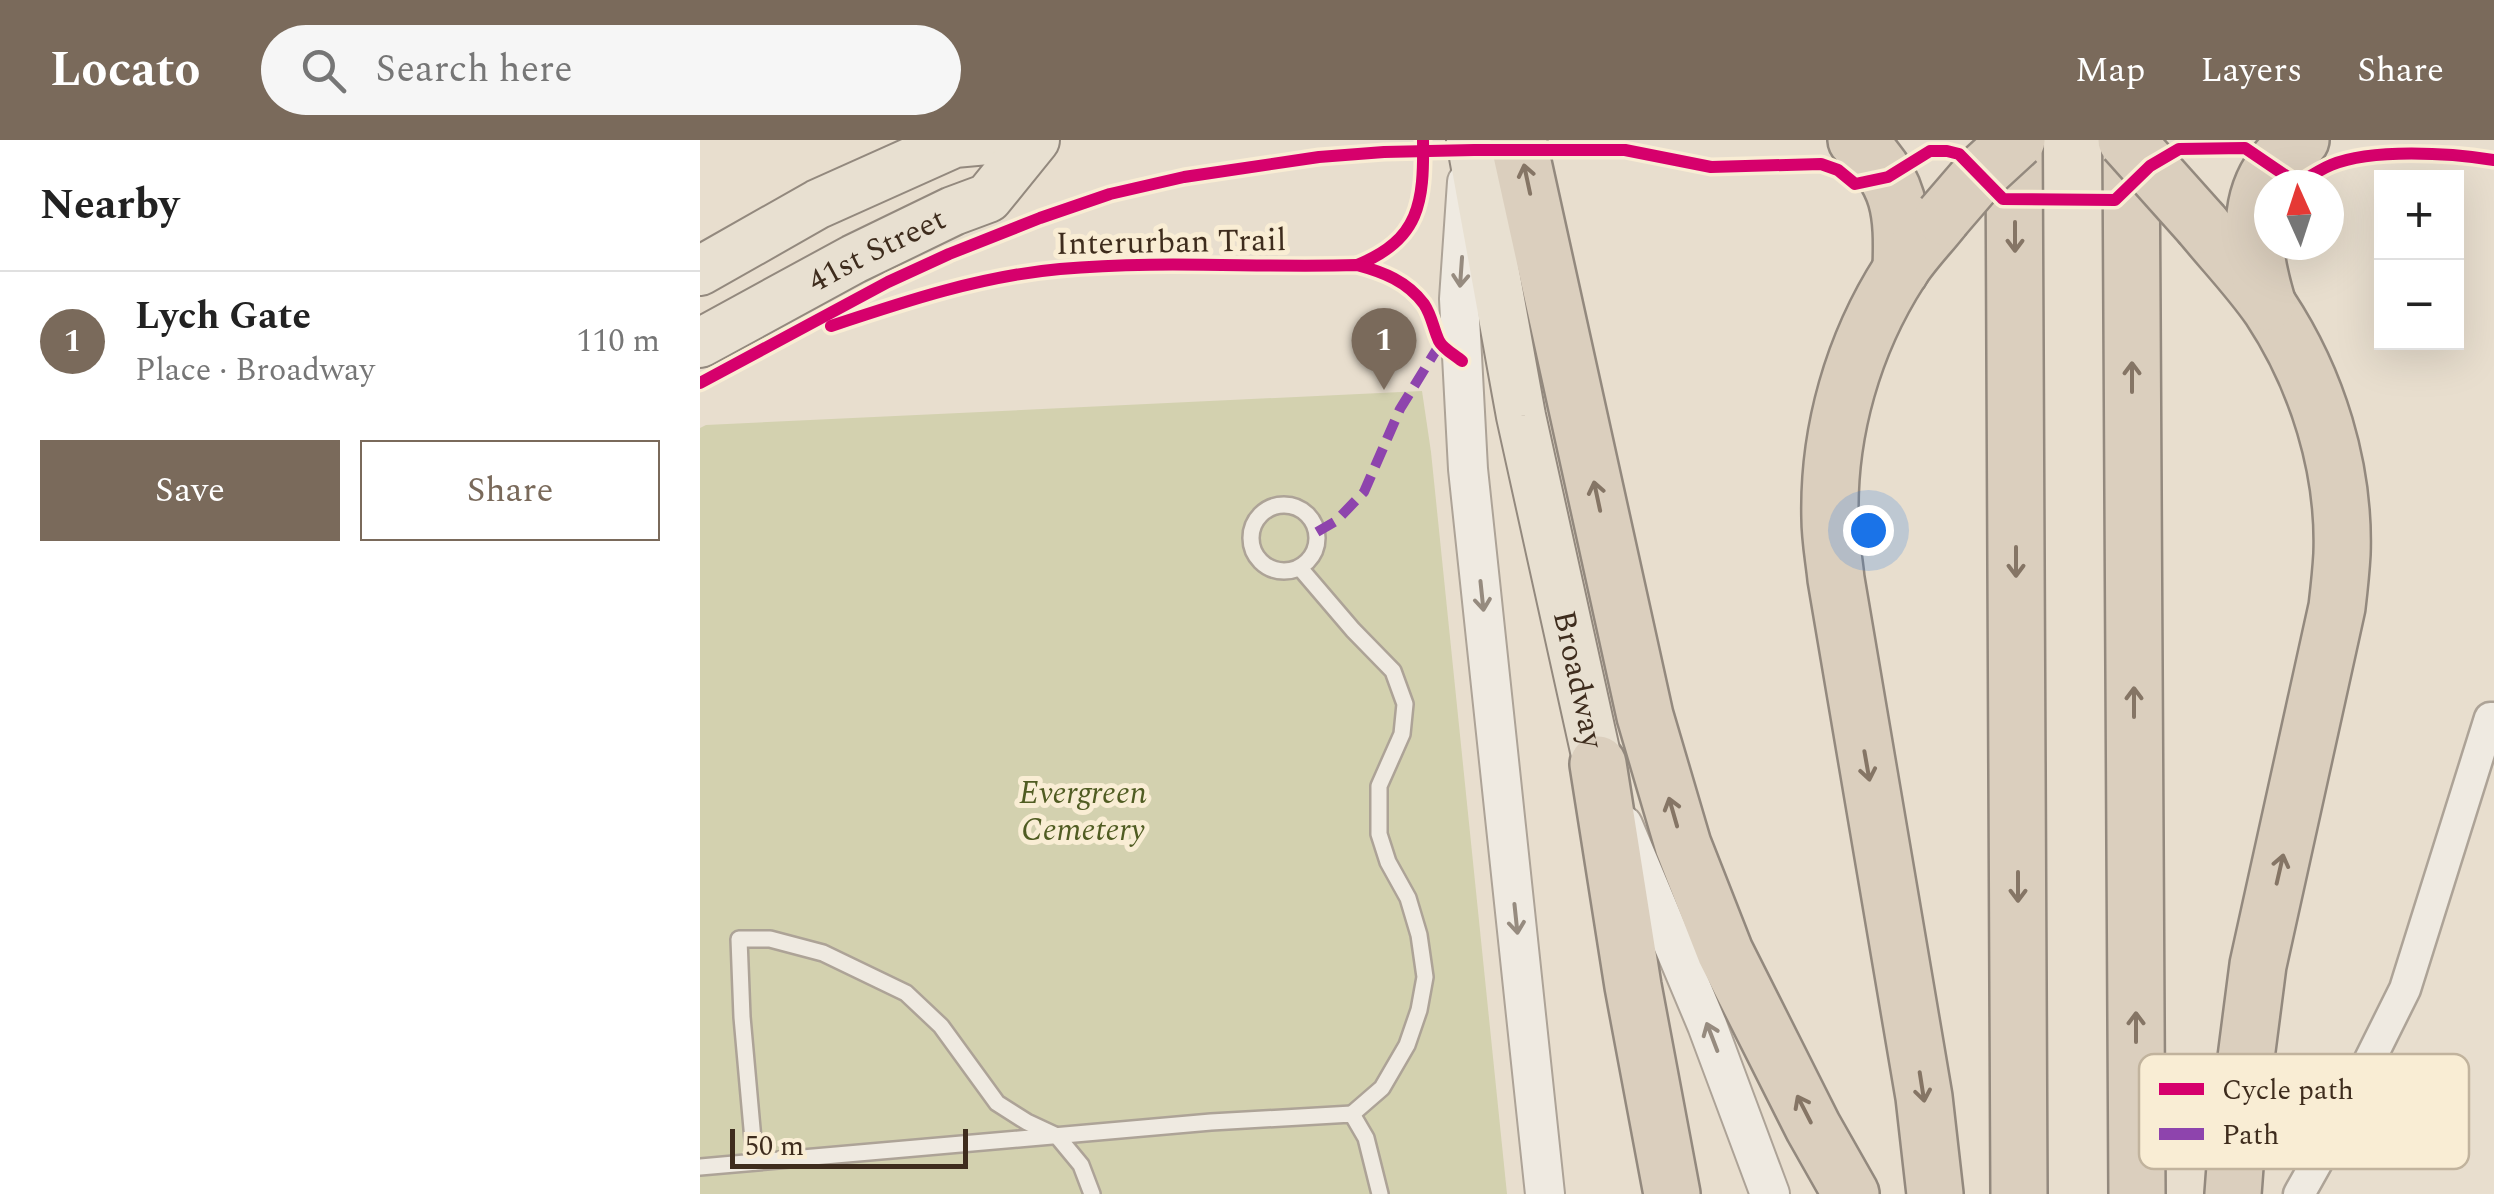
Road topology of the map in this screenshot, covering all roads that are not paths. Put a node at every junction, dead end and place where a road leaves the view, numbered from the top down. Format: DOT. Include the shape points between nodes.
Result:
graph roads {
  1 [pos="986,140"];
  2 [pos="1035,140"];
  3 [pos="1470,140"];
  4 [pos="1518,140"];
  5 [pos="1856,140"];
  6 [pos="2015,140"];
  7 [pos="2129,140"];
  8 [pos="2302,140"];
  9 [pos="1900,270"];
  10 [pos="700,271"];
  11 [pos="2268,305"];
  12 [pos="700,343"];
  13 [pos="1300,568"];
  14 [pos="2492,718"];
  15 [pos="1598,764"];
  16 [pos="1632,986"];
  17 [pos="2246,1054"];
  18 [pos="2373,1054"];
  19 [pos="1352,1114"];
  20 [pos="1057,1136"];
  21 [pos="755,1162"];
  22 [pos="700,1166"];
  23 [pos="2235,1169"];
  24 [pos="2313,1169"];
  25 [pos="1092,1194"];
  26 [pos="1380,1194"];
  27 [pos="1545,1194"];
  28 [pos="1653,1194"];
  29 [pos="1672,1194"];
  30 [pos="1770,1194"];
  31 [pos="1851,1194"];
  32 [pos="1935,1194"];
  33 [pos="2020,1194"];
  34 [pos="2136,1194"];
  35 [pos="2233,1194"];
  36 [pos="2299,1194"];
  1 -- 10 [label="main road, 41st Street" via="954,143 818,204"];
  2 -- 12 [label="main road, 41st Street" via="988,198 854,259"];
  3 -- 15 [label="main road, Broadway" via="1521,416"];
  3 -- 27 [label="street, Broadway, one-way" via="1459,298 1468,470"];
  31 -- 4 [label="highway, one-way" via="1725,952 1683,845 1645,716"];
  5 -- 9 [label="highway" via="1875,157 1897,199"];
  6 -- 9 [label="highway, bridge"];
  6 -- 33 [label="highway, one-way"];
  7 -- 11 [label="highway, bridge"];
  34 -- 7 [label="highway, one-way"];
  8 -- 11 [label="highway" via="2274,168 2255,210 2252,241"];
  9 -- 32 [label="highway, one-way" via="1851,374 1831,469 1830,520"];
  17 -- 11 [label="highway, one-way" via="2258,964 2337,607 2342,552 2338,486 2322,417"];
  13 -- 13 [label="lane" via="1314,552 1313,521 1285,505 1264,511 1250,540 1259,560 1278,571"];
  13 -- 19 [label="lane" via="1393,671 1405,704 1402,734 1378,786 1379,834 1408,898 1425,977 1407,1045 1382,1088"];
  14 -- 18 [label="street" via="2405,989"];
  15 -- 16 [label="highway"];
  30 -- 15 [label="street, Broadway, one-way"];
  16 -- 28 [label="highway"];
  16 -- 29 [label="highway"];
  19 -- 20 [label="lane"];
  19 -- 26 [label="lane" via="1366,1138"];
  20 -- 21 [label="lane"];
  20 -- 21 [label="lane" via="996,1104 941,1026 906,993 823,953 770,939 739,939"];
  20 -- 25 [label="lane" via="1081,1166"];
  21 -- 22 [label="lane"];
  35 -- 23 [label="highway, one-way"];
  24 -- 36 [label="street"];
}
